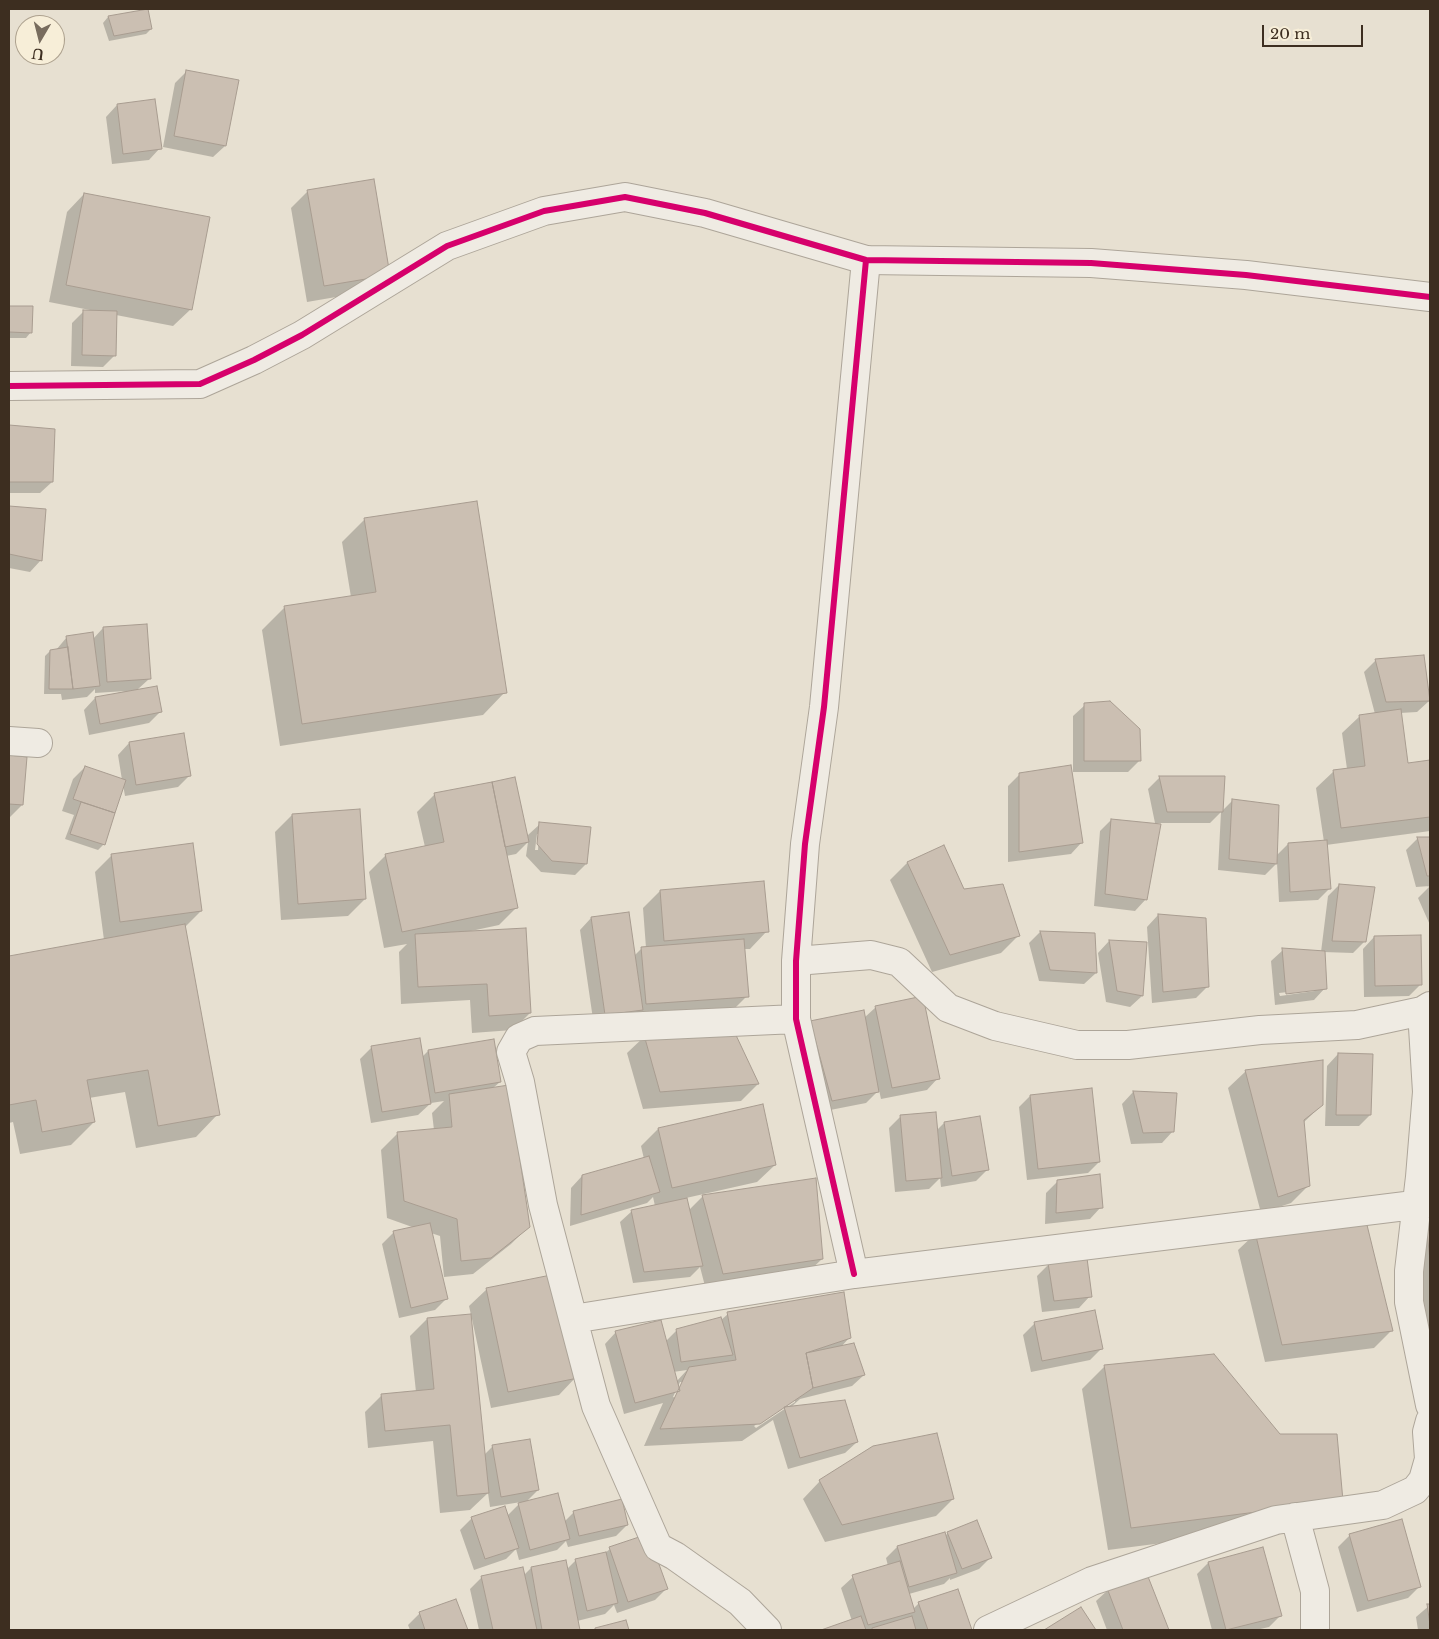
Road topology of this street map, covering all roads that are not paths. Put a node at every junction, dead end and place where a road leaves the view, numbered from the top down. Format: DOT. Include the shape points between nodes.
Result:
graph roads {
  1 [pos="866,260"];
  2 [pos="1430,297"];
  3 [pos="9,386"];
  4 [pos="9,741"];
  5 [pos="38,743"];
  6 [pos="796,961"];
  7 [pos="1426,1008"];
  8 [pos="796,1019"];
  9 [pos="1423,1204"];
  10 [pos="854,1274"];
  11 [pos="573,1318"];
  12 [pos="1430,1405"];
  13 [pos="1430,1421"];
  14 [pos="1295,1517"];
  15 [pos="768,1630"];
  16 [pos="988,1630"];
  17 [pos="1316,1630"];
  1 -- 2 [label="street" via="1101,264 1246,275"];
  1 -- 3 [label="street" via="705,213 625,197 544,211 447,246 302,335 200,384"];
  1 -- 6 [label="street" via="824,707 805,844"];
  4 -- 5 [label="street"];
  6 -- 7 [label="street" via="871,955 899,962 948,1008 995,1026 1077,1045 1128,1045 1260,1030 1357,1025"];
  6 -- 8 [label="street"];
  7 -- 9 [label="street"];
  8 -- 10 [label="street"];
  8 -- 11 [label="street" via="535,1031 519,1038 510,1052 520,1082 543,1205"];
  9 -- 10 [label="street"];
  9 -- 12 [label="street" via="1409,1271 1409,1302"];
  10 -- 11 [label="street"];
  11 -- 15 [label="street" via="596,1406 658,1547 740,1602"];
  13 -- 14 [label="street" via="1427,1432 1429,1459 1423,1480 1415,1490 1383,1505"];
  14 -- 16 [label="street" via="1276,1520 1092,1581"];
  14 -- 17 [label="street" via="1315,1590"];
}
